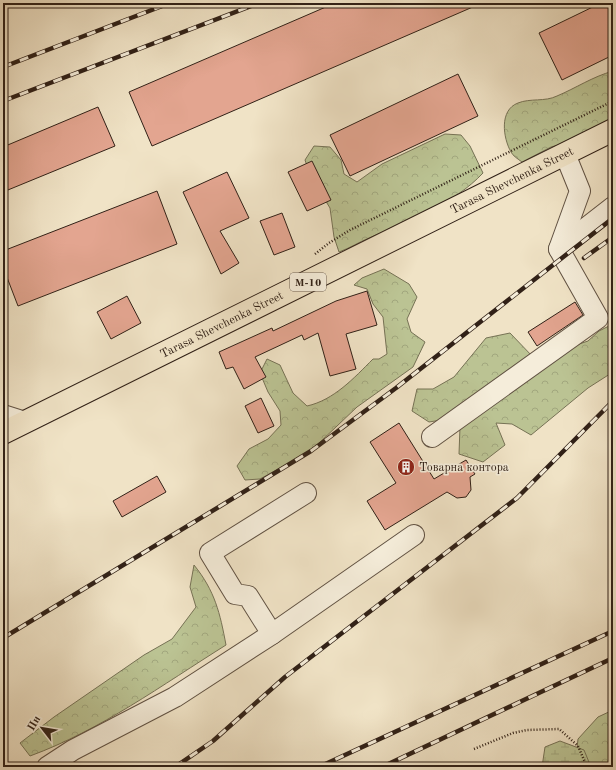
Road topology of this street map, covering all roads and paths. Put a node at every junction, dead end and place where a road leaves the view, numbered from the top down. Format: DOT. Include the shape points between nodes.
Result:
graph roads {
  1 [pos="613,102"];
  2 [pos="613,130"];
  3 [pos="565,154"];
  4 [pos="613,207"];
  5 [pos="559,249"];
  6 [pos="312,257"];
  7 [pos="3,415"];
  8 [pos="25,422"];
  9 [pos="3,433"];
  10 [pos="432,437"];
  11 [pos="306,493"];
  12 [pos="414,535"];
  13 [pos="272,634"];
  14 [pos="474,749"];
  15 [pos="47,767"];
  16 [pos="587,767"];
  1 -- 6 [label="path" via="350,230 329,242"];
  2 -- 3 [label="main road, Tarasa Shevchenka Street / М-10"];
  3 -- 5 [label="lane" via="580,191"];
  3 -- 8 [label="main road, Tarasa Shevchenka Street / М-10"];
  4 -- 5 [label="lane"];
  5 -- 10 [label="lane" via="598,318"];
  7 -- 8 [label="lane"];
  8 -- 9 [label="main road, Tarasa Shevchenka Street / М-10"];
  11 -- 13 [label="lane" via="210,553 235,594 248,596"];
  12 -- 13 [label="lane"];
  13 -- 15 [label="lane" via="175,697 79,746"];
  14 -- 16 [label="path" via="513,733 559,729 578,746"];
}
